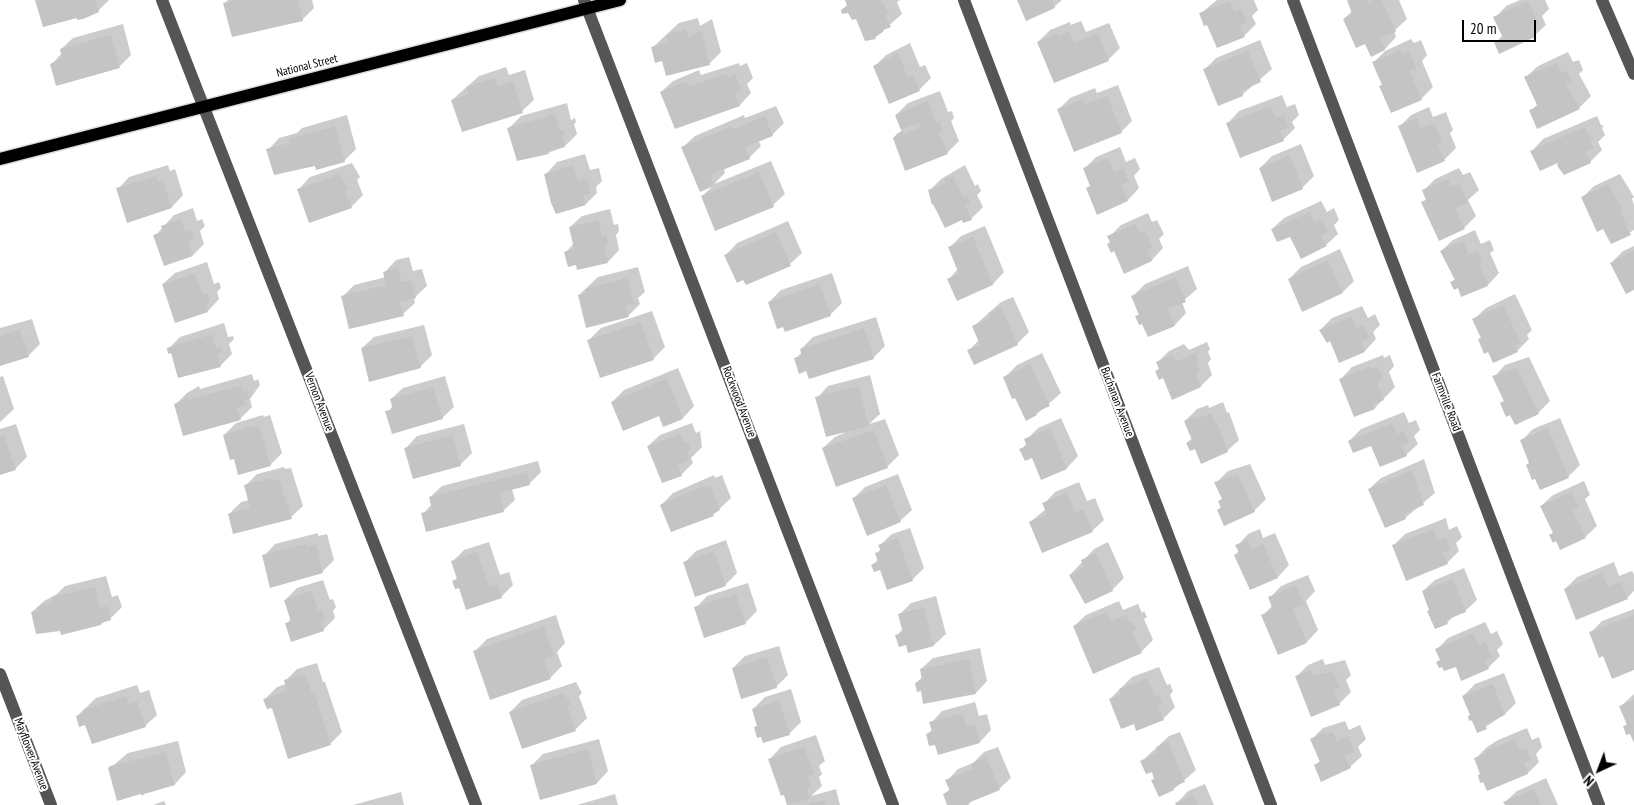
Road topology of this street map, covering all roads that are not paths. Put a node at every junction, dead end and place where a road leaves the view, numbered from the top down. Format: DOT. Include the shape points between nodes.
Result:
graph roads {
  1 [pos="162,0"];
  2 [pos="620,0"];
  3 [pos="964,0"];
  4 [pos="1293,0"];
  5 [pos="1602,0"];
  6 [pos="586,5"];
  7 [pos="1634,74"];
  8 [pos="204,106"];
  9 [pos="0,159"];
  10 [pos="0,674"];
  11 [pos="51,805"];
  12 [pos="476,805"];
  13 [pos="893,805"];
  14 [pos="1271,805"];
  15 [pos="1599,805"];
  1 -- 8 [label="street, Vernon Avenue"];
  2 -- 6 [label="main road, National Street"];
  3 -- 14 [label="street, Buchanan Avenue"];
  4 -- 15 [label="street, Farmville Road"];
  5 -- 7 [label="street"];
  6 -- 8 [label="main road, National Street"];
  6 -- 13 [label="street, Rockwood Avenue"];
  8 -- 9 [label="main road, National Street"];
  8 -- 12 [label="street, Vernon Avenue"];
  10 -- 11 [label="street, Mayflower Avenue"];
}
